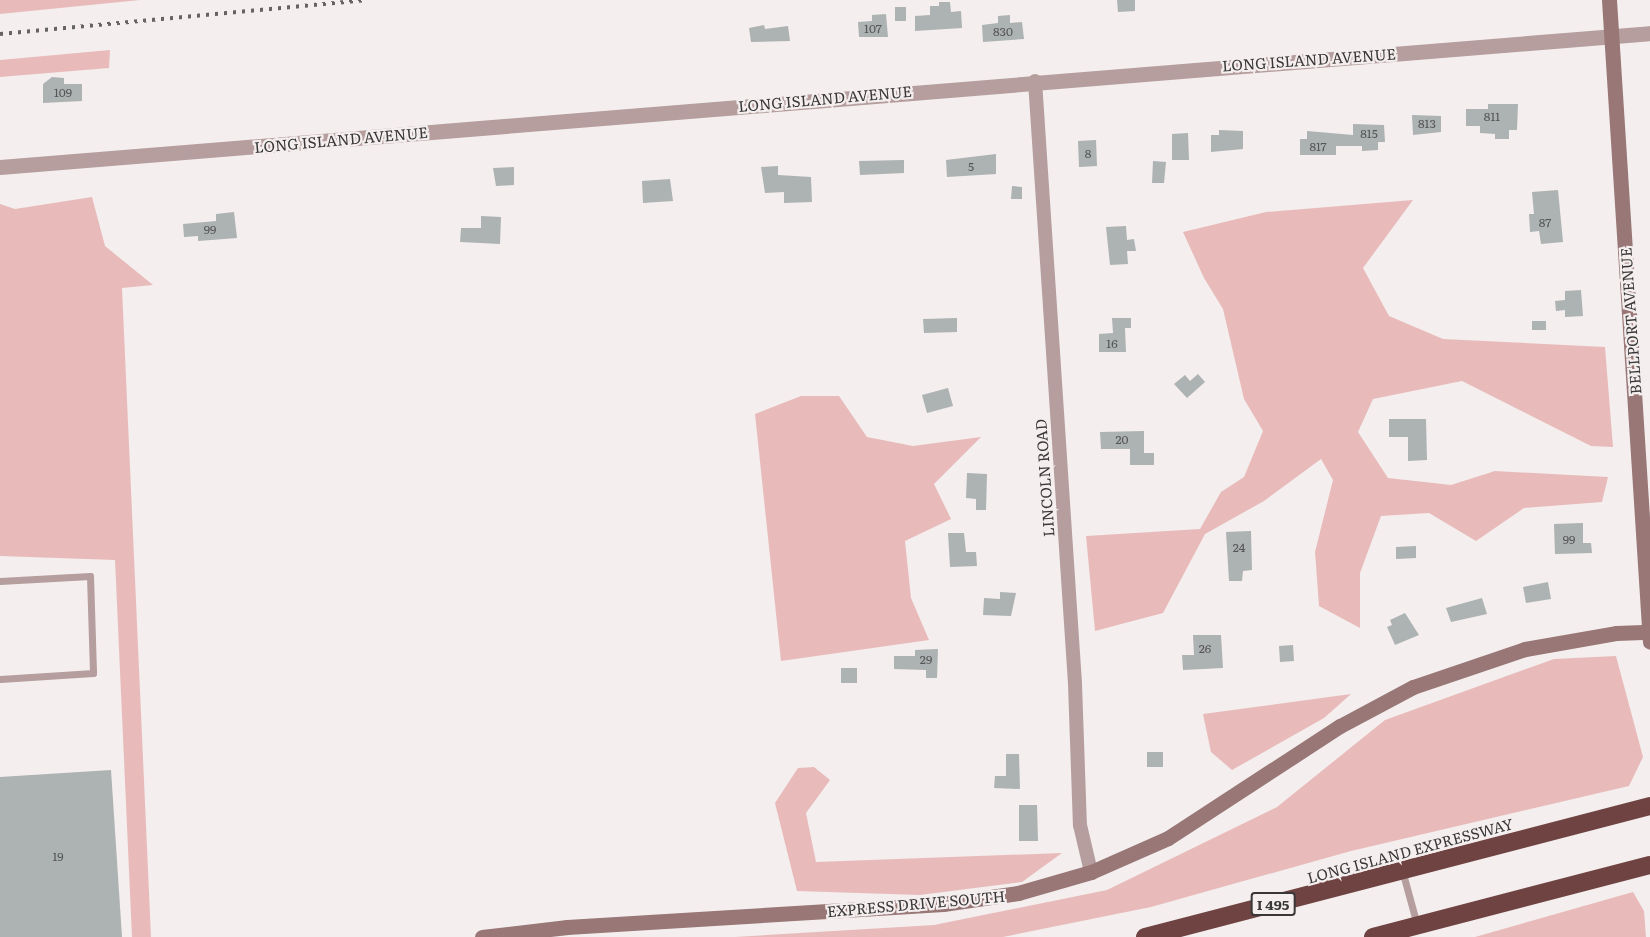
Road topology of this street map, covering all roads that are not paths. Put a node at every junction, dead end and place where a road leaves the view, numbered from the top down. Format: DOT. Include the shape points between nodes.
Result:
graph roads {
  1 [pos="1609,0"];
  2 [pos="1650,33"];
  3 [pos="1611,36"];
  4 [pos="1035,81"];
  5 [pos="0,167"];
  6 [pos="0,581"];
  7 [pos="1650,632"];
  8 [pos="1650,642"];
  9 [pos="0,679"];
  10 [pos="1650,806"];
  11 [pos="1650,865"];
  12 [pos="1402,870"];
  13 [pos="1091,872"];
  14 [pos="1417,926"];
  15 [pos="482,937"];
  16 [pos="1145,937"];
  17 [pos="1373,937"];
  1 -- 3 [label="main road, BELLPORT AVENUE"];
  2 -- 3 [label="street, LONG ISLAND AVENUE"];
  3 -- 4 [label="street, LONG ISLAND AVENUE"];
  3 -- 7 [label="main road, BELLPORT AVENUE"];
  4 -- 5 [label="street, LONG ISLAND AVENUE"];
  4 -- 13 [label="street, LINCOLN ROAD" via="1075,684 1080,825"];
  6 -- 9 [label="lane" via="90,576 93,674"];
  7 -- 8 [label="main road, BELLPORT AVENUE"];
  7 -- 13 [label="main road, EXPRESS DRIVE SOUTH" via="1616,633 1525,649 1413,687 1340,726 1191,826"];
  10 -- 12 [label="highway, LONG ISLAND EXPRESSWAY / I 495"];
  11 -- 14 [label="highway"];
  12 -- 14 [label="lane"];
  12 -- 16 [label="highway, LONG ISLAND EXPRESSWAY / I 495"];
  13 -- 15 [label="main road, EXPRESS DRIVE SOUTH" via="1018,893 952,903 567,927"];
  14 -- 17 [label="highway"];
}
